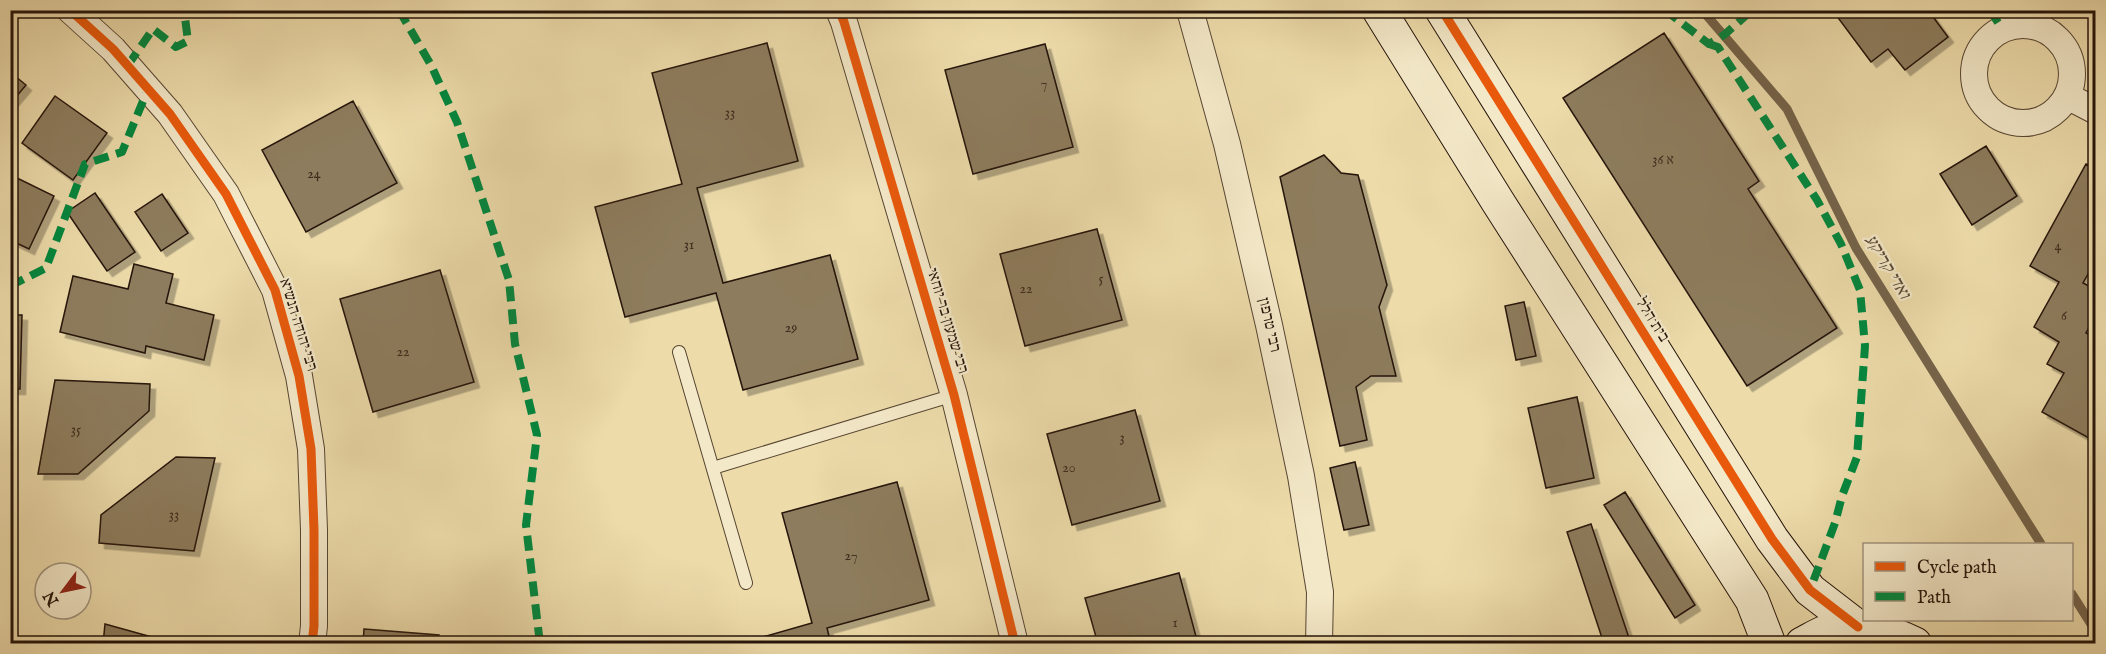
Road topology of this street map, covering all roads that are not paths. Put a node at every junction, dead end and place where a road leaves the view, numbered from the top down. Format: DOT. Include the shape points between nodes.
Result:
graph roads {
  1 [pos="70,10"];
  2 [pos="839,10"];
  3 [pos="1190,10"];
  4 [pos="1379,10"];
  5 [pos="1442,10"];
  6 [pos="2067,96"];
  7 [pos="2096,111"];
  8 [pos="679,352"];
  9 [pos="954,395"];
  10 [pos="713,468"];
  11 [pos="746,583"];
  12 [pos="1858,627"];
  13 [pos="312,644"];
  14 [pos="1015,644"];
  15 [pos="1319,644"];
  16 [pos="1769,644"];
  17 [pos="1802,644"];
  18 [pos="1915,644"];
  1 -- 13 [label="street, רבי יהודה הנשיא" via="113,49 170,114 226,194 275,290 299,376 311,449"];
  2 -- 9 [label="street, רבי שמעון בר יוחאי"];
  3 -- 15 [label="street, רבי טרפון" via="1227,144 1301,476 1320,592"];
  4 -- 16 [label="street" via="1752,600"];
  5 -- 12 [label="street, בית הלל" via="1772,539 1810,590"];
  6 -- 7 [label="street"];
  8 -- 10 [label="lane"];
  9 -- 10 [label="lane"];
  9 -- 14 [label="street, רבי שמעון בר יוחאי"];
  10 -- 11 [label="lane"];
  12 -- 17 [label="street" via="1828,631"];
  12 -- 18 [label="street" via="1890,632"];
}
